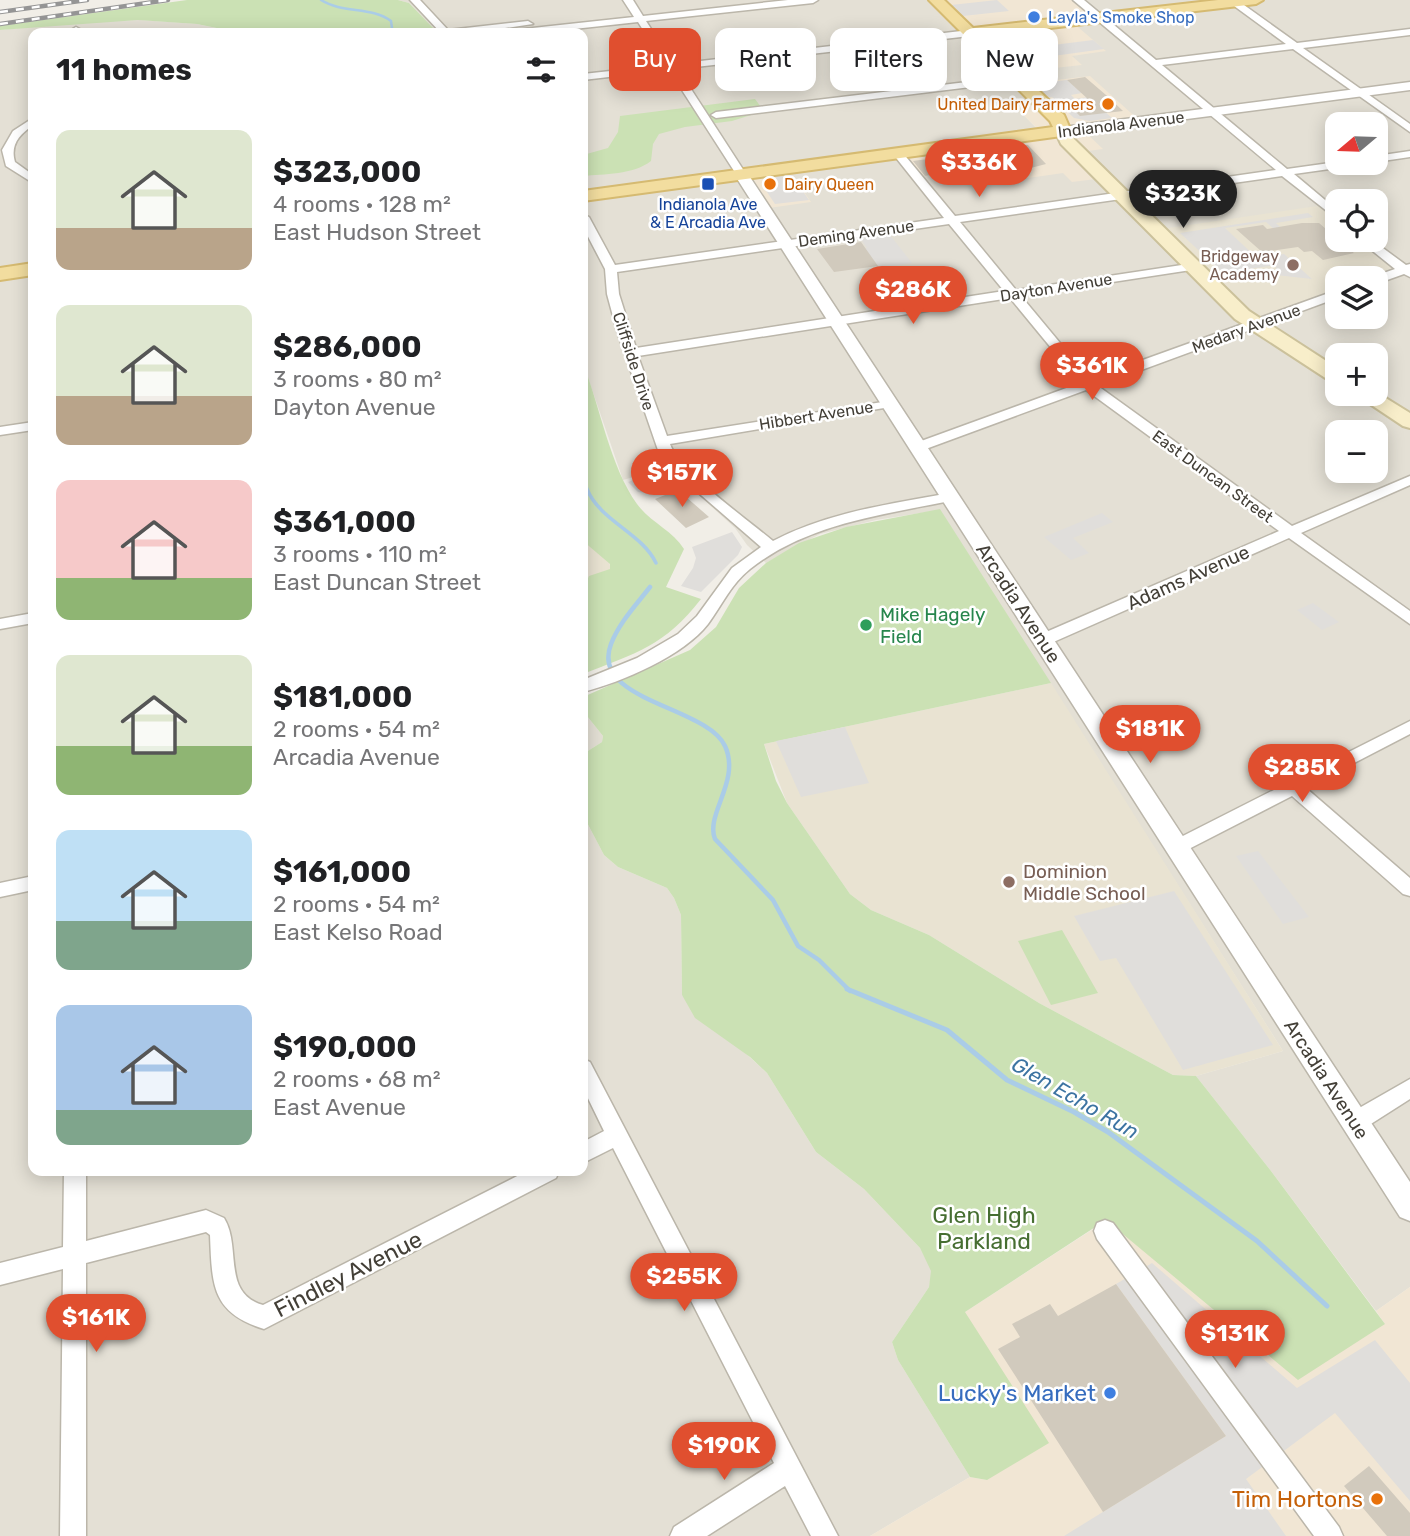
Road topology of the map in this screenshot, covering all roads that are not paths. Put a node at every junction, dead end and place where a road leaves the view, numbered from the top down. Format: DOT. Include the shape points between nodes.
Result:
graph roads {
  1 [pos="415,0"];
  2 [pos="628,0"];
  3 [pos="747,0"];
  4 [pos="813,0"];
  5 [pos="936,0"];
  6 [pos="1078,0"];
  7 [pos="1256,0"];
  8 [pos="1233,1"];
  9 [pos="638,16"];
  10 [pos="1100,18"];
  11 [pos="442,28"];
  12 [pos="503,28"];
  13 [pos="550,28"];
  14 [pos="646,28"];
  15 [pos="965,28"];
  16 [pos="1013,28"];
  17 [pos="1410,32"];
  18 [pos="961,34"];
  19 [pos="1295,46"];
  20 [pos="1153,63"];
  21 [pos="701,64"];
  22 [pos="609,75"];
  23 [pos="588,77"];
  24 [pos="1410,86"];
  25 [pos="961,87"];
  26 [pos="686,91"];
  27 [pos="1029,91"];
  28 [pos="1360,93"];
  29 [pos="1212,112"];
  30 [pos="712,120"];
  31 [pos="28,125"];
  32 [pos="1410,129"];
  33 [pos="1063,131"];
  34 [pos="4,146"];
  35 [pos="898,153"];
  36 [pos="1410,154"];
  37 [pos="1388,157"];
  38 [pos="1325,167"];
  39 [pos="1285,173"];
  40 [pos="741,174"];
  41 [pos="28,177"];
  42 [pos="588,195"];
  43 [pos="1121,195"];
  44 [pos="1325,206"];
  45 [pos="951,219"];
  46 [pos="588,226"];
  47 [pos="786,243"];
  48 [pos="1382,252"];
  49 [pos="1191,266"];
  50 [pos="611,269"];
  51 [pos="28,270"];
  52 [pos="1408,270"];
  53 [pos="0,274"];
  54 [pos="1388,276"];
  55 [pos="1012,293"];
  56 [pos="1325,298"];
  57 [pos="836,321"];
  58 [pos="1254,325"];
  59 [pos="631,353"];
  60 [pos="1325,369"];
  61 [pos="1088,385"];
  62 [pos="890,403"];
  63 [pos="1384,406"];
  64 [pos="1410,422"];
  65 [pos="28,427"];
  66 [pos="0,431"];
  67 [pos="660,441"];
  68 [pos="918,447"];
  69 [pos="1410,480"];
  70 [pos="950,496"];
  71 [pos="1290,532"];
  72 [pos="771,547"];
  73 [pos="28,619"];
  74 [pos="1410,619"];
  75 [pos="0,624"];
  76 [pos="1043,640"];
  77 [pos="588,684"];
  78 [pos="1410,727"];
  79 [pos="1293,787"];
  80 [pos="1177,846"];
  81 [pos="28,884"];
  82 [pos="1410,889"];
  83 [pos="0,890"];
  84 [pos="588,1078"];
  85 [pos="1410,1088"];
  86 [pos="1355,1122"];
  87 [pos="617,1135"];
  88 [pos="588,1150"];
  89 [pos="75,1176"];
  90 [pos="538,1176"];
  91 [pos="1410,1207"];
  92 [pos="1105,1231"];
  93 [pos="74,1255"];
  94 [pos="0,1274"];
  95 [pos="790,1468"];
  96 [pos="72,1536"];
  97 [pos="683,1536"];
  98 [pos="825,1536"];
  99 [pos="1330,1536"];
  1 -- 11 [label="street"];
  2 -- 9 [label="street, Arcadia Avenue"];
  3 -- 9 [label="street"];
  4 -- 9 [label="street"];
  5 -- 15 [label="main road"];
  6 -- 10 [label="street"];
  7 -- 8 [label="main road"];
  8 -- 10 [label="main road"];
  8 -- 19 [label="street"];
  9 -- 12 [label="street"];
  9 -- 13 [label="street"];
  9 -- 14 [label="street, Arcadia Avenue"];
  10 -- 16 [label="main road"];
  10 -- 20 [label="street"];
  17 -- 19 [label="street"];
  18 -- 21 [label="street"];
  19 -- 20 [label="street"];
  19 -- 28 [label="street"];
  20 -- 29 [label="street"];
  22 -- 23 [label="street"];
  24 -- 28 [label="street, Indianola Avenue"];
  25 -- 30 [label="street"];
  26 -- 30 [label="street, Arcadia Avenue"];
  27 -- 33 [label="main road" via="1058,119"];
  28 -- 29 [label="street, Indianola Avenue"];
  28 -- 32 [label="street"];
  29 -- 33 [label="street, Indianola Avenue"];
  29 -- 39 [label="street"];
  30 -- 40 [label="street, Arcadia Avenue"];
  31 -- 34 [label="street"];
  33 -- 35 [label="main road, Indianola Avenue"];
  33 -- 43 [label="main road" via="1067,141"];
  34 -- 41 [label="street" via="10,164"];
  35 -- 40 [label="main road, Indianola Avenue"];
  35 -- 45 [label="street, East Duncan Street"];
  36 -- 37 [label="street"];
  38 -- 39 [label="street, Deming Avenue"];
  39 -- 43 [label="street, Deming Avenue"];
  39 -- 44 [label="street"];
  40 -- 42 [label="main road, Indianola Avenue"];
  40 -- 47 [label="street, Arcadia Avenue"];
  43 -- 45 [label="street, Deming Avenue"];
  43 -- 49 [label="main road"];
  45 -- 47 [label="street, Deming Avenue"];
  45 -- 55 [label="street, East Duncan Street"];
  46 -- 50 [label="street, Cliffside Drive"];
  47 -- 50 [label="street, Deming Avenue"];
  47 -- 57 [label="street, Arcadia Avenue"];
  48 -- 52 [label="street"];
  49 -- 55 [label="street, Dayton Avenue"];
  49 -- 58 [label="main road"];
  50 -- 59 [label="street, Cliffside Drive" via="615,302"];
  51 -- 53 [label="main road"];
  52 -- 54 [label="street"];
  55 -- 57 [label="street, Dayton Avenue"];
  55 -- 61 [label="street, East Duncan Street"];
  56 -- 58 [label="street, Medary Avenue"];
  57 -- 59 [label="street, Dayton Avenue"];
  57 -- 62 [label="street, Arcadia Avenue"];
  58 -- 60 [label="main road"];
  58 -- 61 [label="street, Medary Avenue"];
  59 -- 67 [label="street, Cliffside Drive"];
  61 -- 68 [label="street, Medary Avenue"];
  61 -- 71 [label="street, East Duncan Street"];
  62 -- 67 [label="street, Hibbert Avenue"];
  62 -- 68 [label="street, Arcadia Avenue"];
  63 -- 64 [label="main road"];
  65 -- 66 [label="street"];
  67 -- 72 [label="street, Cliffside Drive" via="676,464"];
  68 -- 70 [label="street, Arcadia Avenue"];
  69 -- 71 [label="street, Adams Avenue"];
  70 -- 72 [label="street" via="837,519"];
  70 -- 76 [label="street, Arcadia Avenue"];
  71 -- 74 [label="street, East Duncan Street"];
  71 -- 76 [label="street, Adams Avenue"];
  72 -- 77 [label="street" via="735,573 686,636"];
  73 -- 75 [label="street"];
  76 -- 80 [label="street, Arcadia Avenue"];
  78 -- 79 [label="street"];
  79 -- 80 [label="street"];
  79 -- 82 [label="street"];
  80 -- 86 [label="street, Arcadia Avenue"];
  81 -- 83 [label="street"];
  84 -- 87 [label="street"];
  85 -- 86 [label="street"];
  86 -- 91 [label="street, Arcadia Avenue"];
  87 -- 88 [label="street"];
  87 -- 95 [label="street"];
  89 -- 93 [label="street"];
  90 -- 93 [label="street, Findley Avenue" via="264,1317 247,1314 225,1289 221,1233 206,1221"];
  92 -- 99 [label="street"];
  93 -- 94 [label="street, Findley Avenue"];
  93 -- 96 [label="street"];
  95 -- 97 [label="street"];
  95 -- 98 [label="street"];
}
